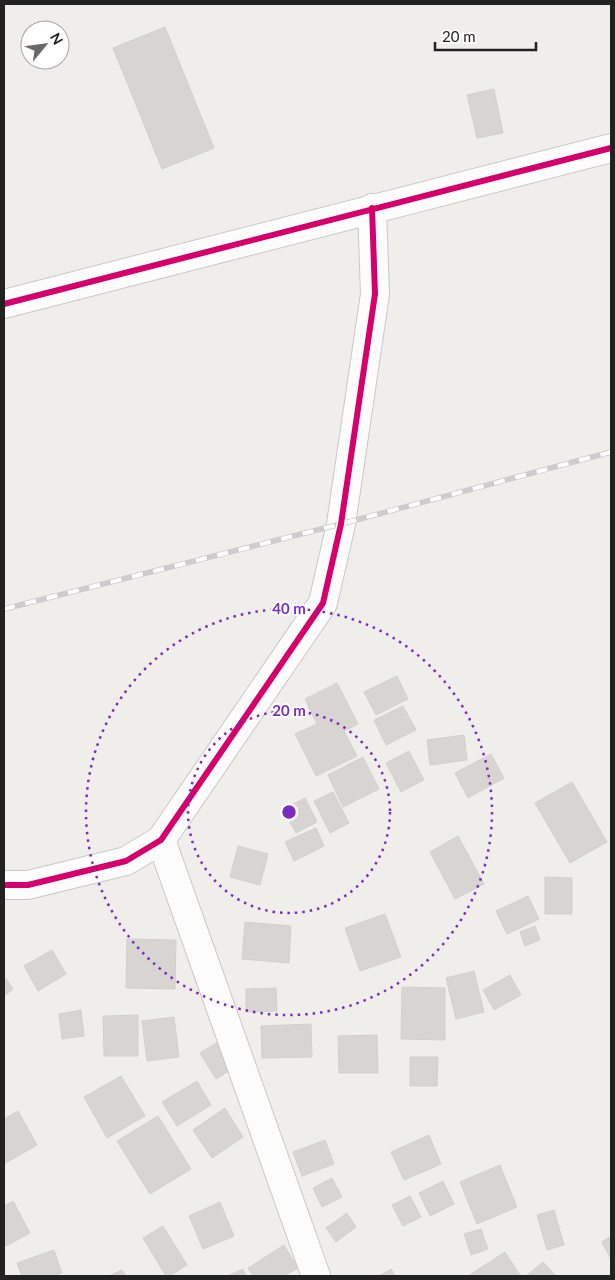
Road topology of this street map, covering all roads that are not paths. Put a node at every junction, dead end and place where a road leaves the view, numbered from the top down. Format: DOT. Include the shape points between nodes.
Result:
graph roads {
  1 [pos="611,148"];
  2 [pos="372,208"];
  3 [pos="4,304"];
  4 [pos="161,840"];
  5 [pos="4,885"];
  6 [pos="316,1276"];
  1 -- 2 [label="street"];
  2 -- 3 [label="street"];
  2 -- 4 [label="street" via="375,294 341,524 323,603"];
  4 -- 5 [label="street" via="126,861 28,885"];
  4 -- 6 [label="street"];
}
